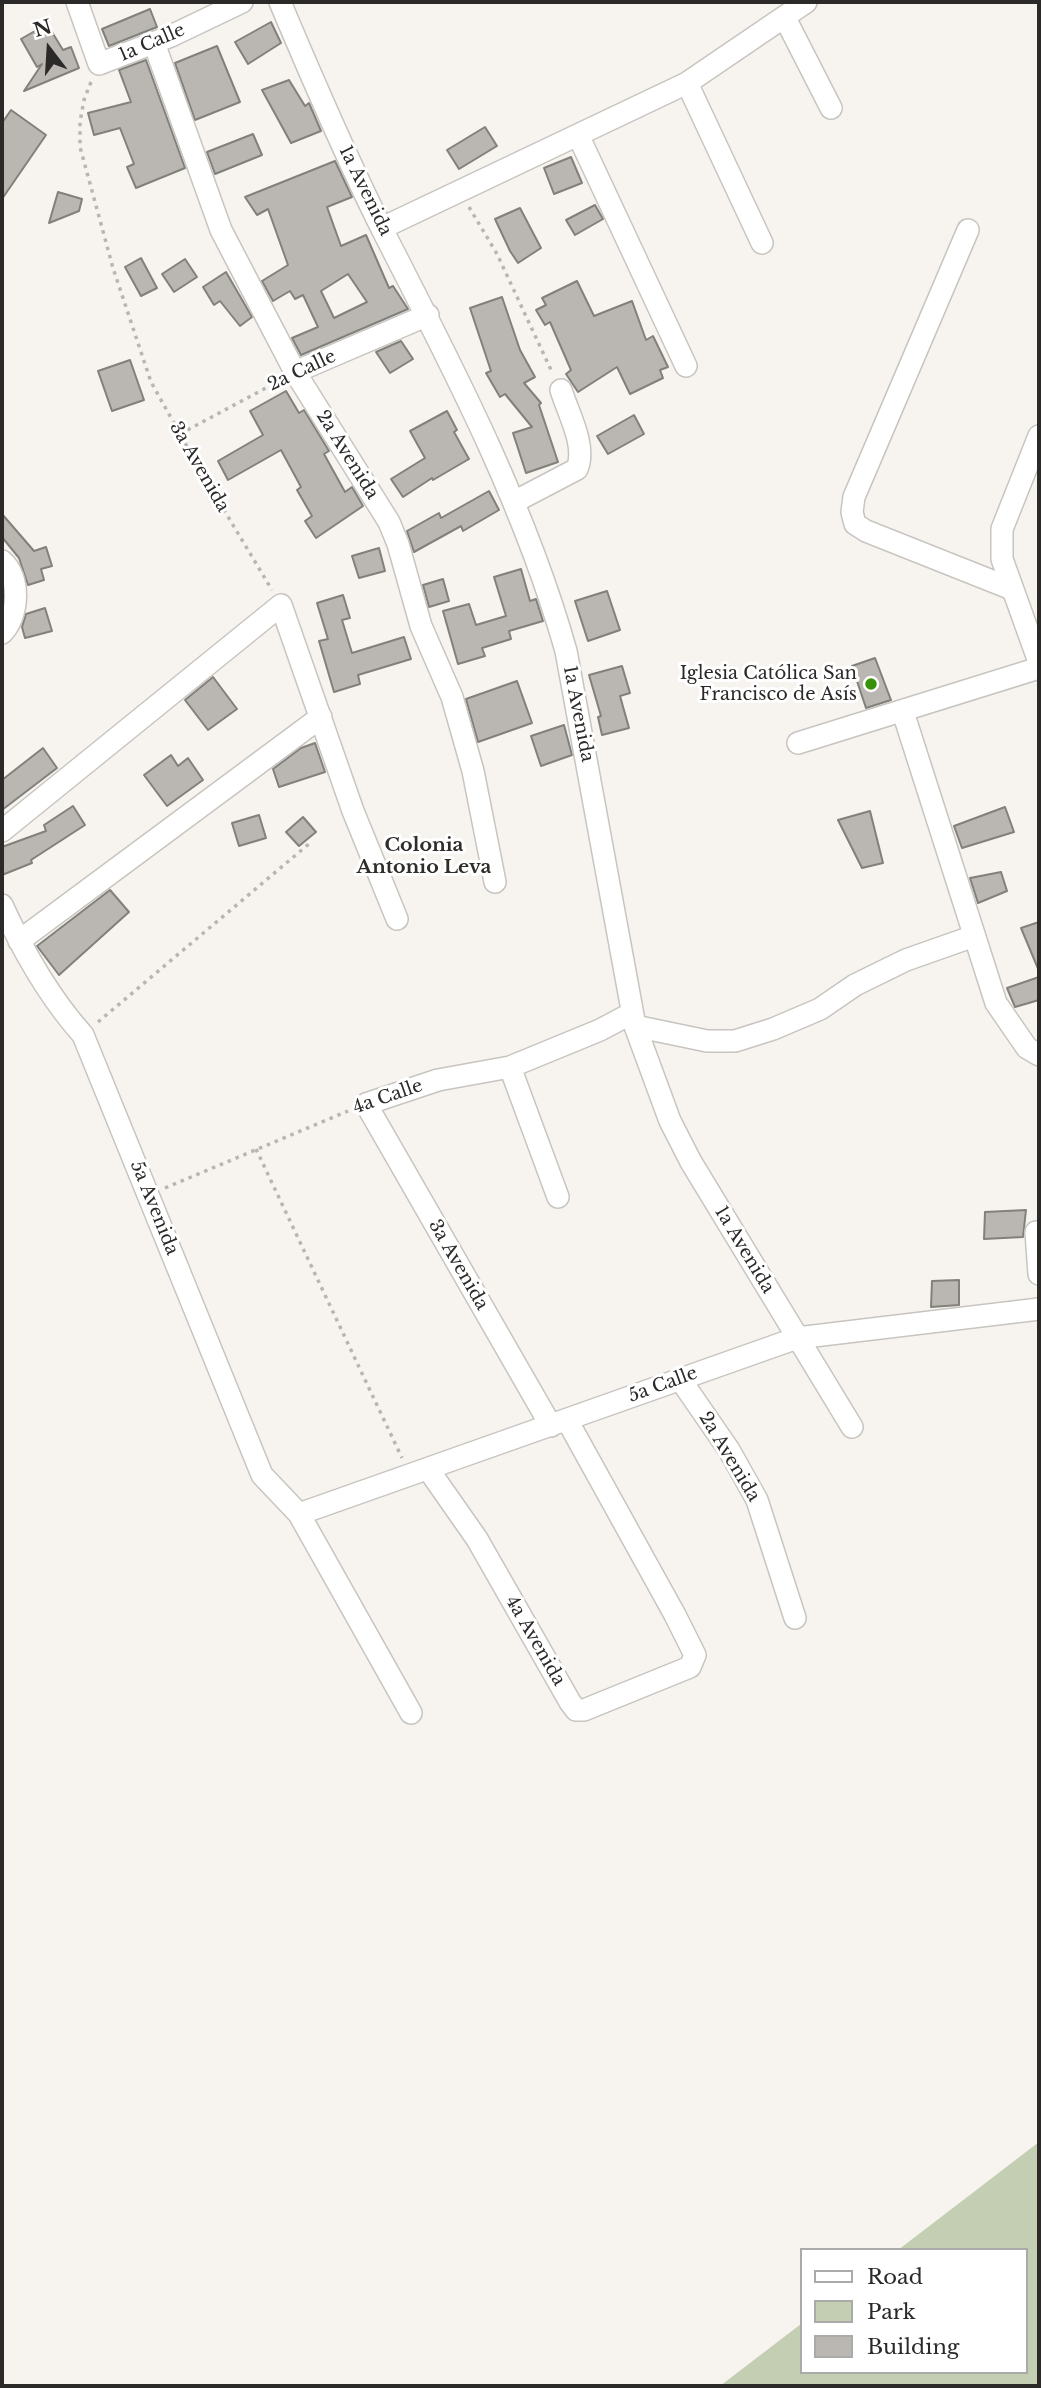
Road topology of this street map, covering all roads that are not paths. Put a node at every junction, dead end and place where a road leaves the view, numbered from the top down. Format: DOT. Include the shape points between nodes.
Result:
graph roads {
  1 [pos="77,2"];
  2 [pos="242,2"];
  3 [pos="280,2"];
  4 [pos="806,2"];
  5 [pos="785,18"];
  6 [pos="154,43"];
  7 [pos="687,83"];
  8 [pos="831,108"];
  9 [pos="578,135"];
  10 [pos="382,228"];
  11 [pos="968,230"];
  12 [pos="762,243"];
  13 [pos="428,315"];
  14 [pos="685,366"];
  15 [pos="295,372"];
  16 [pos="561,390"];
  17 [pos="1039,436"];
  18 [pos="514,502"];
  19 [pos="2,561"];
  20 [pos="1012,589"];
  21 [pos="2,633"];
  22 [pos="1039,662"];
  23 [pos="1039,667"];
  24 [pos="903,712"];
  25 [pos="321,717"];
  26 [pos="798,743"];
  27 [pos="2,831"];
  28 [pos="495,882"];
  29 [pos="2,905"];
  30 [pos="397,919"];
  31 [pos="974,936"];
  32 [pos="19,941"];
  33 [pos="634,1019"];
  34 [pos="1039,1055"];
  35 [pos="510,1067"];
  36 [pos="366,1104"];
  37 [pos="558,1197"];
  38 [pos="1035,1232"];
  39 [pos="1039,1274"];
  40 [pos="1039,1309"];
  41 [pos="797,1338"];
  42 [pos="680,1379"];
  43 [pos="559,1423"];
  44 [pos="852,1427"];
  45 [pos="419,1472"];
  46 [pos="299,1514"];
  47 [pos="795,1618"];
  48 [pos="690,1667"];
  49 [pos="411,1713"];
  1 -- 6 [label="street, 1a Calle" via="99,64"];
  2 -- 6 [label="street, 1a Calle"];
  3 -- 10 [label="street, 1a Avenida"];
  4 -- 5 [label="street"];
  5 -- 7 [label="street"];
  5 -- 8 [label="street"];
  6 -- 15 [label="street, 2a Avenida" via="220,230"];
  7 -- 9 [label="street"];
  7 -- 12 [label="street"];
  9 -- 10 [label="street"];
  9 -- 14 [label="street"];
  10 -- 13 [label="street, 1a Avenida"];
  11 -- 20 [label="street" via="852,512 855,524 866,531"];
  13 -- 15 [label="street, 2a Calle"];
  13 -- 18 [label="street, 1a Avenida"];
  15 -- 28 [label="street, 2a Avenida" via="398,544 412,598 452,697 470,758"];
  16 -- 18 [label="street" via="581,460 577,469"];
  17 -- 20 [label="street" via="1002,529 1002,559"];
  18 -- 33 [label="street, 1a Avenida" via="566,651"];
  19 -- 21 [label="street" via="9,567 15,608"];
  20 -- 22 [label="street"];
  23 -- 24 [label="street"];
  24 -- 26 [label="street"];
  24 -- 31 [label="street"];
  25 -- 27 [label="street" via="281,605"];
  25 -- 30 [label="street"];
  25 -- 32 [label="street"];
  29 -- 32 [label="street, 5a Avenida"];
  31 -- 33 [label="street" via="906,961 773,1030 734,1041 706,1041"];
  31 -- 34 [label="street" via="996,1003 1027,1048"];
  32 -- 46 [label="street, 5a Avenida" via="64,1014 83,1035 262,1475"];
  33 -- 35 [label="street, 4a Calle"];
  33 -- 41 [label="street, 1a Avenida" via="670,1121 691,1163"];
  35 -- 36 [label="street, 4a Calle" via="438,1080"];
  35 -- 37 [label="street"];
  36 -- 43 [label="street, 3a Avenida"];
  38 -- 39 [label="street"];
  40 -- 41 [label="street, 5a Calle"];
  41 -- 42 [label="street, 5a Calle"];
  41 -- 44 [label="street, 1a Avenida"];
  42 -- 43 [label="street, 5a Calle"];
  42 -- 47 [label="street, 2a Avenida" via="757,1500"];
  43 -- 45 [label="street, 5a Calle"];
  43 -- 48 [label="street, 3a Avenida" via="689,1641 695,1655"];
  45 -- 46 [label="street, 5a Calle"];
  45 -- 48 [label="street, 4a Avenida" via="477,1539 576,1710"];
  46 -- 49 [label="street, 5a Avenida"];
}
